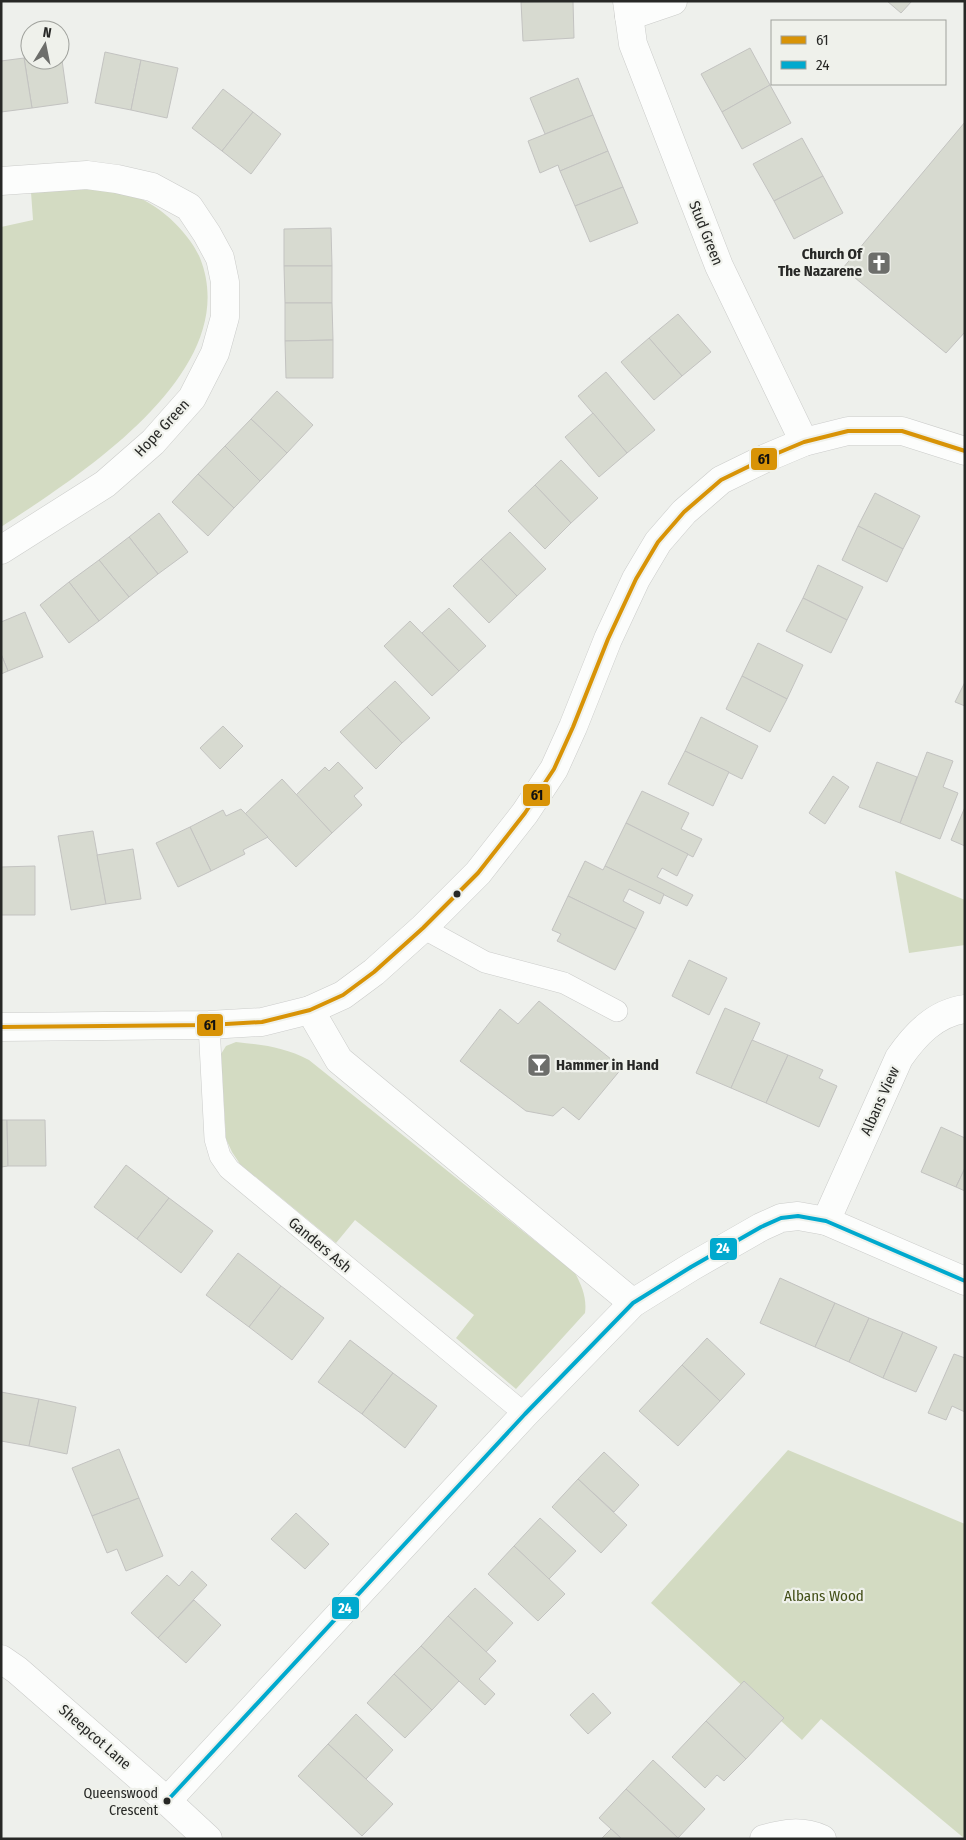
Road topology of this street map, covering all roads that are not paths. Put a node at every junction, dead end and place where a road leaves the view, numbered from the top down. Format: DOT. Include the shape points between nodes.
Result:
graph roads {
  1 [pos="673,1"];
  2 [pos="628,9"];
  3 [pos="1,181"];
  4 [pos="804,442"];
  5 [pos="965,451"];
  6 [pos="1,550"];
  7 [pos="423,928"];
  8 [pos="965,1009"];
  9 [pos="310,1010"];
  10 [pos="617,1010"];
  11 [pos="209,1024"];
  12 [pos="1,1027"];
  13 [pos="826,1221"];
  14 [pos="965,1281"];
  15 [pos="633,1303"];
  16 [pos="525,1414"];
  17 [pos="1,1659"];
  18 [pos="167,1801"];
  19 [pos="208,1839"];
  20 [pos="764,1839"];
  21 [pos="822,1839"];
  1 -- 2 [label="street, Stud Green"];
  2 -- 4 [label="street, Stud Green" via="633,44 719,266"];
  3 -- 6 [label="street, Hope Green" via="87,175 152,187 189,207 220,258 225,282 225,317 215,353 192,398 153,442 104,484"];
  4 -- 5 [label="street" via="848,431 902,431"];
  4 -- 7 [label="street" via="720,480 684,512 658,542 636,579 608,639 554,768 525,813 478,873"];
  7 -- 9 [label="street" via="343,995"];
  7 -- 10 [label="lane" via="485,962 564,983"];
  8 -- 13 [label="street, Albans View" via="933,1021 914,1036 899,1058"];
  9 -- 11 [label="street" via="262,1022"];
  9 -- 15 [label="street" via="339,1060"];
  11 -- 12 [label="street"];
  11 -- 16 [label="lane, Ganders Ash" via="215,1139 220,1156 229,1169"];
  13 -- 14 [label="street"];
  13 -- 15 [label="street" via="798,1216 782,1218 691,1267"];
  15 -- 16 [label="street"];
  16 -- 18 [label="street"];
  17 -- 18 [label="street, Sheepcot Lane"];
  18 -- 19 [label="street, Sheepcot Lane"];
  20 -- 21 [label="street" via="803,1833"];
}
